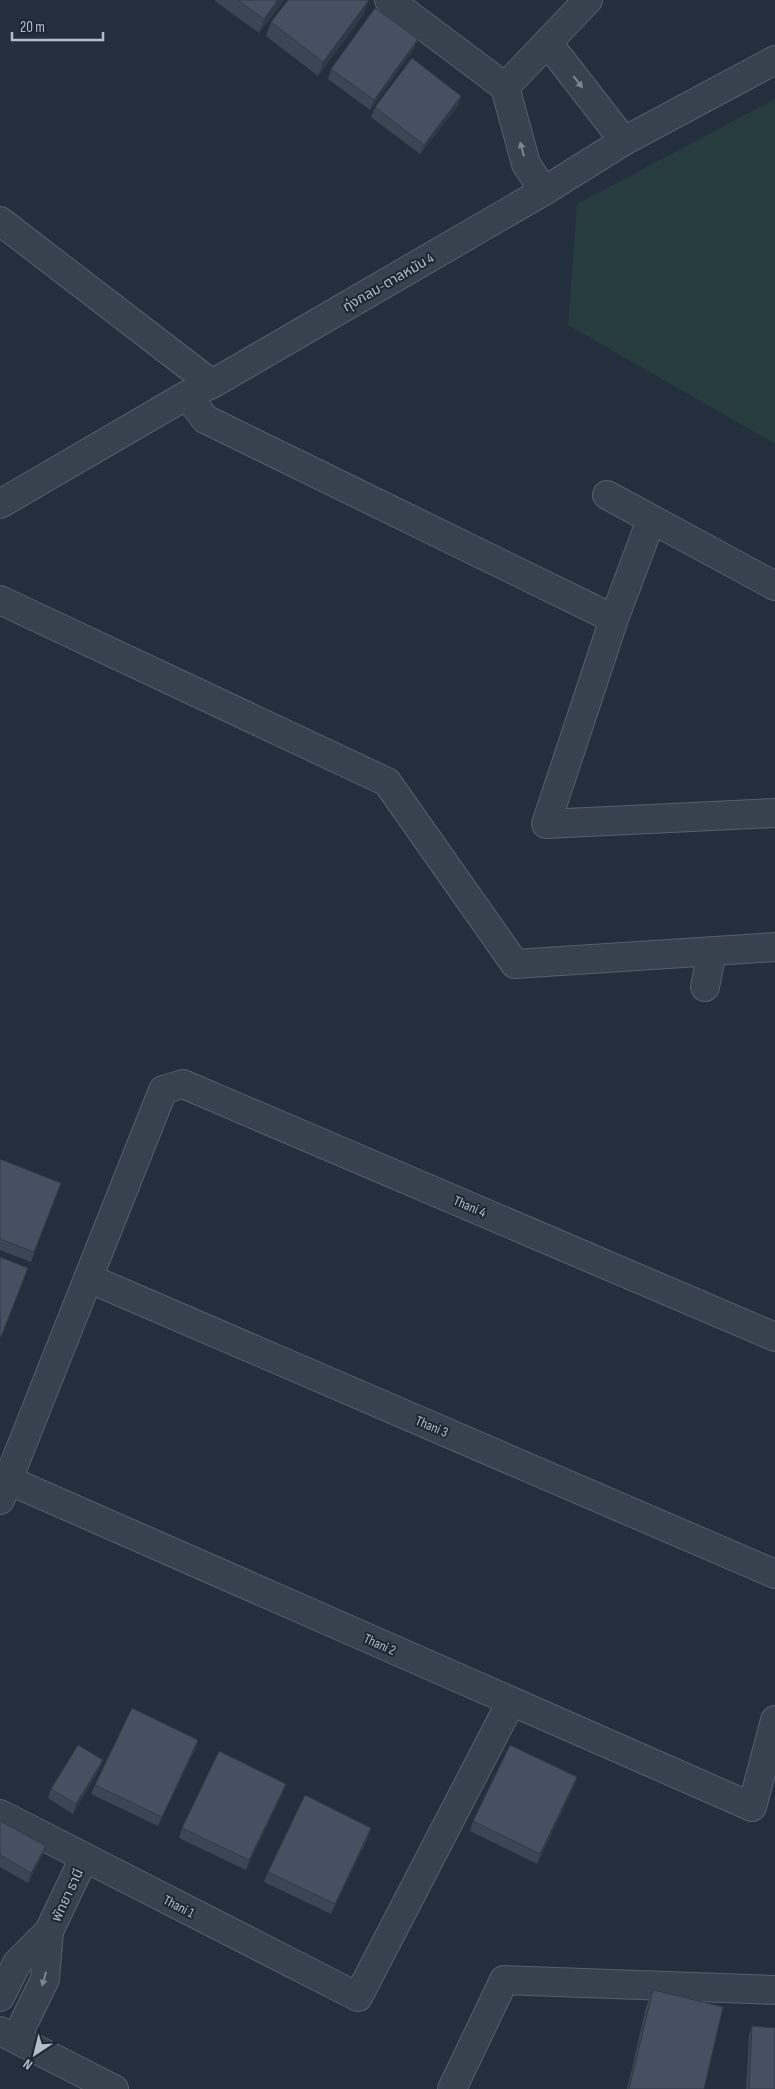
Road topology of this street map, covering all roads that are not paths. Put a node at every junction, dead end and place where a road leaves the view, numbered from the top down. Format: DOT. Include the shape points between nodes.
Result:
graph roads {
  1 [pos="389,0"];
  2 [pos="588,0"];
  3 [pos="548,43"];
  4 [pos="775,60"];
  5 [pos="505,87"];
  6 [pos="624,141"];
  7 [pos="544,191"];
  8 [pos="0,221"];
  9 [pos="212,384"];
  10 [pos="187,395"];
  11 [pos="607,495"];
  12 [pos="0,504"];
  13 [pos="652,520"];
  14 [pos="775,586"];
  15 [pos="0,600"];
  16 [pos="614,618"];
  17 [pos="775,813"];
  18 [pos="775,948"];
  19 [pos="712,951"];
  20 [pos="705,987"];
  21 [pos="88,1278"];
  22 [pos="775,1337"];
  23 [pos="4,1490"];
  24 [pos="775,1574"];
  25 [pos="511,1702"];
  26 [pos="775,1720"];
  27 [pos="0,1814"];
  28 [pos="84,1858"];
  29 [pos="49,1931"];
  30 [pos="775,1990"];
  31 [pos="0,1997"];
  32 [pos="8,2035"];
  33 [pos="114,2089"];
  34 [pos="452,2089"];
  1 -- 5 [label="street"];
  2 -- 3 [label="street"];
  3 -- 5 [label="street"];
  3 -- 6 [label="street, one-way"];
  4 -- 6 [label="street, ทุ่งกลม-ตาลหมัน 4"];
  7 -- 5 [label="street, one-way" via="526,164"];
  6 -- 7 [label="street, ทุ่งกลม-ตาลหมัน 4"];
  7 -- 9 [label="street, ทุ่งกลม-ตาลหมัน 4"];
  8 -- 9 [label="street"];
  9 -- 10 [label="street, ทุ่งกลม-ตาลหมัน 4"];
  10 -- 12 [label="street, ทุ่งกลม-ตาลหมัน 4"];
  10 -- 16 [label="street" via="206,419"];
  11 -- 13 [label="street"];
  13 -- 14 [label="street"];
  13 -- 16 [label="street"];
  15 -- 19 [label="street" via="387,782 515,964"];
  16 -- 17 [label="street" via="546,824"];
  18 -- 19 [label="street"];
  19 -- 20 [label="street"];
  21 -- 22 [label="street, Thani 4" via="163,1090 183,1084"];
  21 -- 23 [label="street"];
  21 -- 24 [label="street, Thani 3"];
  23 -- 25 [label="street, Thani 2"];
  25 -- 26 [label="street, Thani 2" via="752,1807"];
  25 -- 28 [label="street, Thani 1" via="358,1997"];
  27 -- 28 [label="street, Thani 1"];
  28 -- 29 [label="street, พัทยา ธานี"];
  29 -- 31 [label="street, พัทยา ธานี" via="17,1963"];
  29 -- 32 [label="street, พัทยา ธานี, one-way" via="45,1979"];
  30 -- 34 [label="street" via="504,1980"];
  32 -- 33 [label="street"];
}
